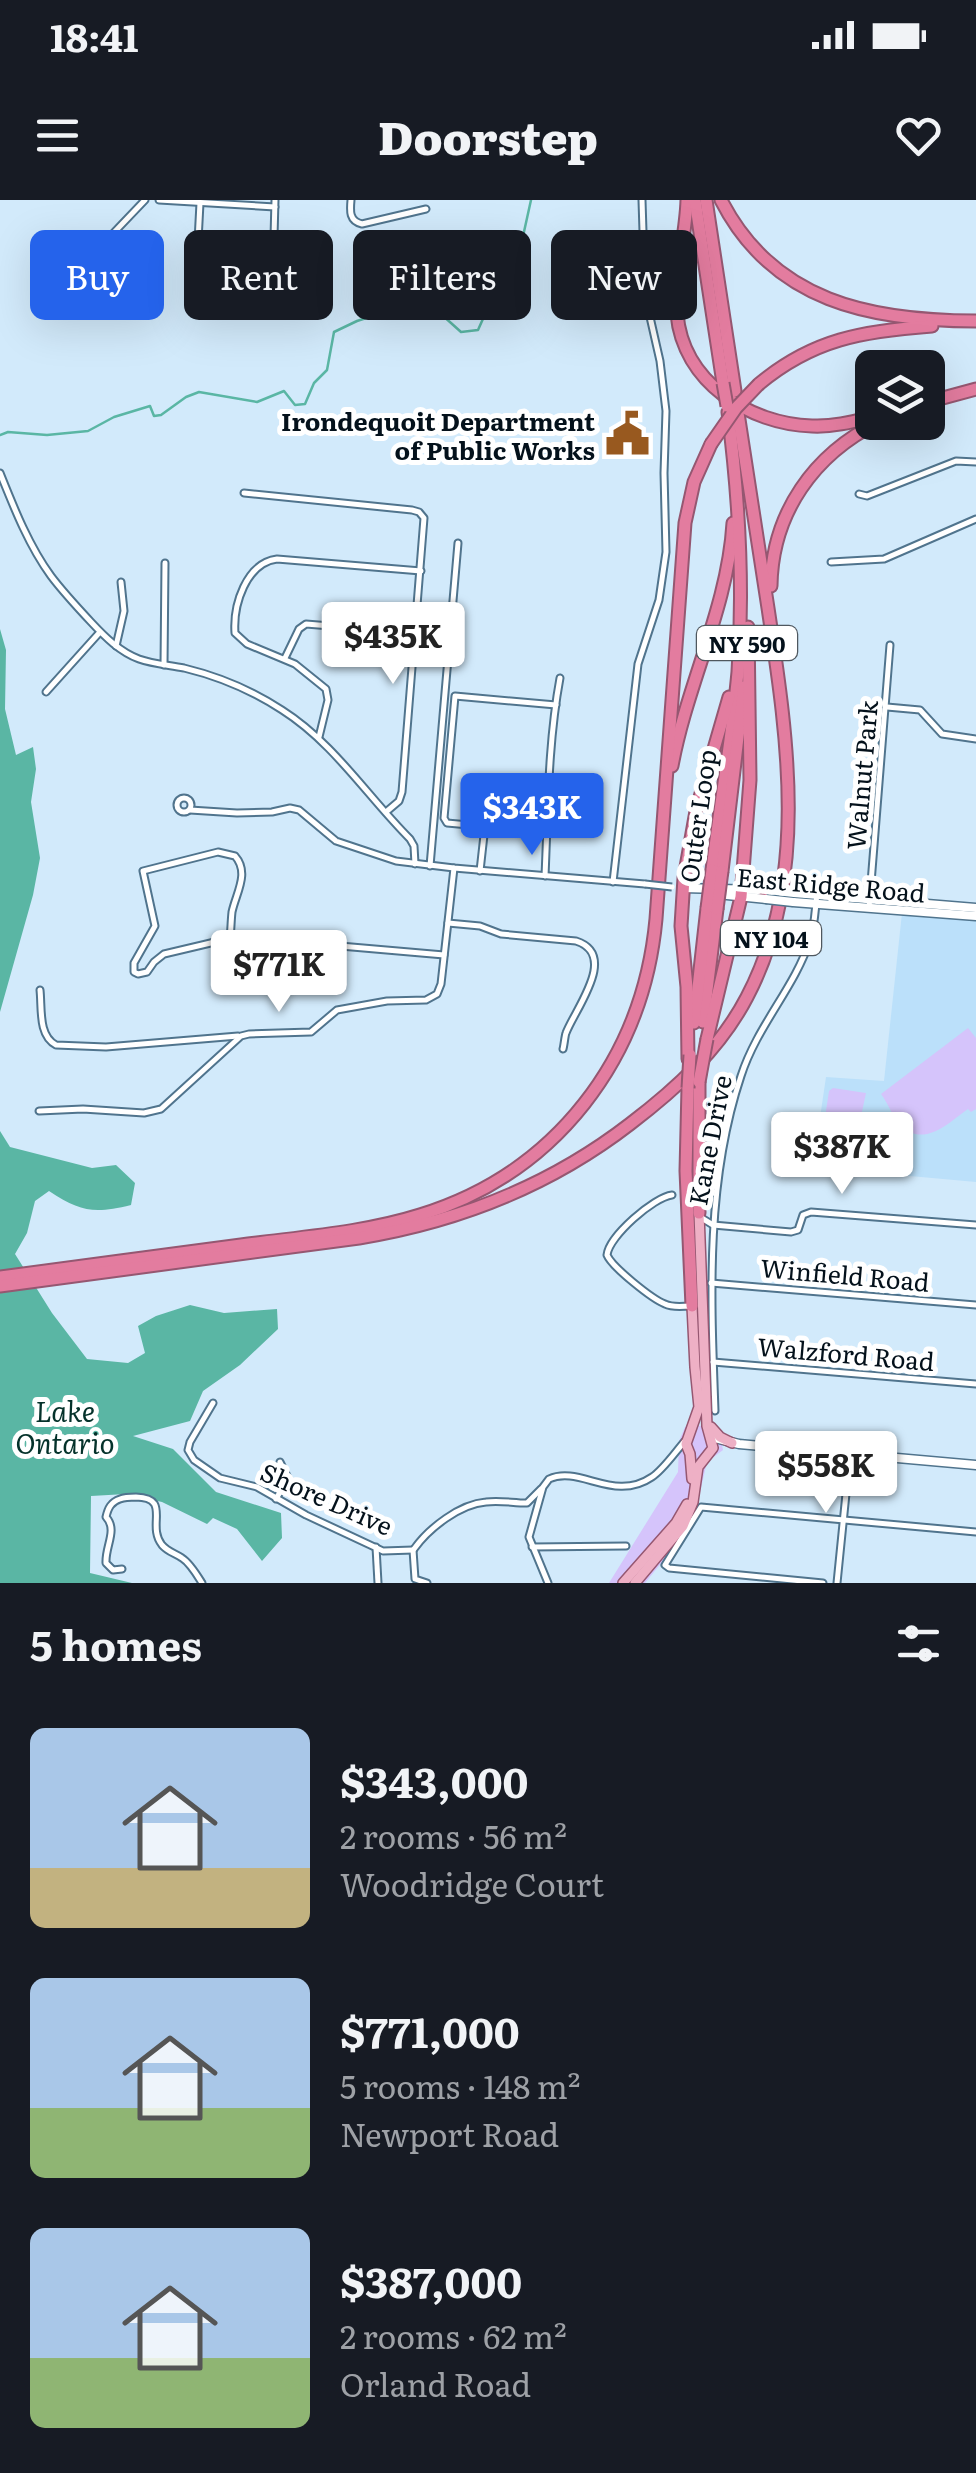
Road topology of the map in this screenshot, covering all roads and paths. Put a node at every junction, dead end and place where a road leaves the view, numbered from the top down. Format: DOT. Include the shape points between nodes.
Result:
graph roads {
  1 [pos="145,200"];
  2 [pos="159,200"];
  3 [pos="352,200"];
  4 [pos="642,200"];
  5 [pos="687,200"];
  6 [pos="695,200"];
  7 [pos="706,200"];
  8 [pos="721,200"];
  9 [pos="200,202"];
  10 [pos="275,204"];
  11 [pos="426,208"];
  12 [pos="117,230"];
  13 [pos="199,230"];
  14 [pos="274,230"];
  15 [pos="976,322"];
  16 [pos="971,390"];
  17 [pos="945,398"];
  18 [pos="732,410"];
  19 [pos="855,421"];
  20 [pos="855,436"];
  21 [pos="731,439"];
  22 [pos="976,462"];
  23 [pos="0,474"];
  24 [pos="244,493"];
  25 [pos="858,494"];
  26 [pos="976,519"];
  27 [pos="458,544"];
  28 [pos="831,562"];
  29 [pos="165,563"];
  30 [pos="421,571"];
  31 [pos="121,582"];
  32 [pos="748,627"];
  33 [pos="100,632"];
  34 [pos="415,633"];
  35 [pos="890,645"];
  36 [pos="116,646"];
  37 [pos="739,648"];
  38 [pos="285,658"];
  39 [pos="164,665"];
  40 [pos="777,670"];
  41 [pos="560,678"];
  42 [pos="46,692"];
  43 [pos="556,705"];
  44 [pos="886,707"];
  45 [pos="319,737"];
  46 [pos="976,739"];
  47 [pos="190,810"];
  48 [pos="386,812"];
  49 [pos="485,826"];
  50 [pos="547,832"];
  51 [pos="661,835"];
  52 [pos="416,864"];
  53 [pos="744,864"];
  54 [pos="430,866"];
  55 [pos="454,868"];
  56 [pos="480,871"];
  57 [pos="717,871"];
  58 [pos="545,876"];
  59 [pos="613,882"];
  60 [pos="677,887"];
  61 [pos="742,893"];
  62 [pos="767,895"];
  63 [pos="816,899"];
  64 [pos="869,903"];
  65 [pos="976,908"];
  66 [pos="712,909"];
  67 [pos="976,916"];
  68 [pos="448,923"];
  69 [pos="230,938"];
  70 [pos="142,950"];
  71 [pos="444,955"];
  72 [pos="154,962"];
  73 [pos="40,990"];
  74 [pos="241,1036"];
  75 [pos="704,1042"];
  76 [pos="563,1048"];
  77 [pos="689,1057"];
  78 [pos="694,1085"];
  79 [pos="38,1110"];
  80 [pos="672,1195"];
  81 [pos="699,1213"];
  82 [pos="714,1225"];
  83 [pos="976,1225"];
  84 [pos="700,1236"];
  85 [pos="87,1270"];
  86 [pos="0,1277"];
  87 [pos="711,1283"];
  88 [pos="0,1286"];
  89 [pos="976,1305"];
  90 [pos="692,1306"];
  91 [pos="713,1362"];
  92 [pos="976,1384"];
  93 [pos="212,1403"];
  94 [pos="711,1411"];
  95 [pos="710,1436"];
  96 [pos="688,1438"];
  97 [pos="736,1443"];
  98 [pos="689,1454"];
  99 [pos="850,1454"];
  100 [pos="708,1456"];
  101 [pos="280,1462"];
  102 [pos="666,1462"];
  103 [pos="976,1465"];
  104 [pos="544,1487"];
  105 [pos="276,1499"];
  106 [pos="843,1520"];
  107 [pos="976,1532"];
  108 [pos="532,1546"];
  109 [pos="626,1546"];
  110 [pos="376,1547"];
  111 [pos="413,1550"];
  112 [pos="122,1570"];
  113 [pos="202,1583"];
  114 [pos="378,1583"];
  115 [pos="427,1583"];
  116 [pos="548,1583"];
  117 [pos="623,1583"];
  118 [pos="634,1583"];
  119 [pos="822,1583"];
  120 [pos="838,1583"];
  1 -- 12 [label="street"];
  2 -- 9 [label="street"];
  3 -- 11 [label="street" via="352,219 362,224"];
  4 -- 59 [label="street" via="644,295 665,394 666,552 638,664"];
  5 -- 19 [label="highway" via="676,314 686,351 706,379 743,408 783,422"];
  6 -- 18 [label="highway, Outer Loop / NY 590, bridge"];
  7 -- 18 [label="highway, Outer Loop / NY 590, bridge" via="735,391"];
  8 -- 15 [label="highway" via="758,253 812,292 891,316"];
  9 -- 10 [label="street"];
  9 -- 13 [label="street"];
  10 -- 14 [label="street"];
  15 -- 51 [label="highway, NY 104, bridge" via="840,338 795,358 759,384 711,444 685,522"];
  16 -- 17 [label="highway"];
  18 -- 21 [label="highway, Outer Loop / NY 590"];
  18 -- 32 [label="highway, Outer Loop / NY 590" via="747,543"];
  18 -- 40 [label="highway"];
  20 -- 40 [label="highway, NY 104" via="821,462 781,526 771,584"];
  21 -- 37 [label="highway, Outer Loop / NY 590" via="740,539"];
  21 -- 51 [label="highway" via="728,567 676,744"];
  22 -- 25 [label="street" via="956,460"];
  23 -- 33 [label="street" via="44,565"];
  24 -- 30 [label="street" via="416,511 425,522"];
  26 -- 28 [label="street" via="884,559"];
  27 -- 54 [label="street"];
  29 -- 39 [label="street"];
  30 -- 34 [label="street"];
  30 -- 38 [label="street" via="284,559 263,563 241,595 235,633"];
  31 -- 36 [label="street" via="124,611"];
  32 -- 53 [label="highway"];
  32 -- 57 [label="highway, Outer Loop / NY 590"];
  33 -- 36 [label="street"];
  33 -- 42 [label="street"];
  34 -- 38 [label="street" via="306,624"];
  34 -- 48 [label="street" via="402,792"];
  35 -- 44 [label="street, Walnut Park"];
  36 -- 39 [label="street"];
  37 -- 57 [label="highway, Outer Loop / NY 590"];
  37 -- 60 [label="highway"];
  38 -- 45 [label="street" via="328,692"];
  39 -- 45 [label="street" via="265,700"];
  40 -- 85 [label="highway, NY 104" via="788,804 773,931 732,1023 656,1104 538,1182 441,1220 351,1239"];
  41 -- 43 [label="street"];
  43 -- 49 [label="street" via="455,696 444,818"];
  43 -- 50 [label="street"];
  44 -- 46 [label="street" via="920,710 942,734"];
  44 -- 64 [label="street, Walnut Park"];
  45 -- 48 [label="street"];
  47 -- 52 [label="street, East Ridge Road" via="299,810 337,841"];
  48 -- 52 [label="street" via="414,846"];
  49 -- 50 [label="street"];
  49 -- 56 [label="street"];
  50 -- 58 [label="street"];
  51 -- 85 [label="highway, NY 104" via="653,944 634,1018 603,1078 536,1153 423,1214"];
  52 -- 54 [label="street, East Ridge Road"];
  53 -- 61 [label="highway"];
  53 -- 62 [label="highway" via="750,881"];
  54 -- 55 [label="street, East Ridge Road"];
  55 -- 56 [label="street, East Ridge Road"];
  55 -- 68 [label="street"];
  56 -- 58 [label="street, East Ridge Road"];
  57 -- 66 [label="highway, Outer Loop / NY 590, bridge"];
  58 -- 59 [label="street, East Ridge Road"];
  59 -- 60 [label="street, East Ridge Road, bridge"];
  60 -- 61 [label="main road, East Ridge Road"];
  60 -- 77 [label="highway"];
  61 -- 62 [label="main road, East Ridge Road"];
  61 -- 75 [label="highway"];
  62 -- 63 [label="main road, East Ridge Road, bridge"];
  63 -- 64 [label="main road, East Ridge Road"];
  63 -- 82 [label="street, Kane Drive" via="811,938 752,1046 735,1093"];
  64 -- 65 [label="main road, East Ridge Road"];
  64 -- 67 [label="main road, East Ridge Road"];
  66 -- 75 [label="highway, Outer Loop / NY 590"];
  66 -- 77 [label="highway, Outer Loop / NY 590"];
  68 -- 71 [label="street"];
  68 -- 76 [label="street" via="588,946 594,960 590,986"];
  69 -- 70 [label="street" via="242,868 240,860 218,852 142,870 155,926"];
  69 -- 71 [label="street"];
  69 -- 72 [label="street"];
  70 -- 72 [label="street"];
  70 -- 72 [label="street" via="134,972 142,975"];
  71 -- 74 [label="street" via="440,990 430,999 338,1010 310,1032"];
  73 -- 74 [label="street" via="44,1035 56,1045"];
  74 -- 79 [label="street" via="161,1108"];
  75 -- 78 [label="highway, bridge"];
  77 -- 78 [label="highway, Outer Loop / NY 590, bridge"];
  78 -- 81 [label="highway, Outer Loop / NY 590"];
  78 -- 90 [label="highway, Outer Loop / NY 590" via="686,1180"];
  80 -- 90 [label="street" via="658,1198 612,1240 607,1255 662,1303"];
  81 -- 82 [label="street"];
  81 -- 84 [label="main road, Outer Loop / NY 590"];
  82 -- 83 [label="street" via="792,1232 802,1214 811,1212"];
  82 -- 84 [label="street"];
  82 -- 87 [label="street, Kane Drive"];
  84 -- 94 [label="main road, Outer Loop / NY 590"];
  85 -- 86 [label="highway, NY 104"];
  85 -- 88 [label="highway, NY 104"];
  87 -- 89 [label="street, Winfield Road"];
  87 -- 91 [label="street, Kane Drive"];
  90 -- 96 [label="main road, Outer Loop / NY 590" via="700,1407"];
  91 -- 92 [label="street, Walzford Road"];
  91 -- 94 [label="street, Kane Drive"];
  93 -- 105 [label="street, Shore Drive" via="190,1442 192,1456 220,1478"];
  94 -- 95 [label="main road, Outer Loop / NY 590"];
  94 -- 97 [label="main road" via="714,1431"];
  95 -- 96 [label="main road" via="699,1431"];
  95 -- 97 [label="main road"];
  95 -- 100 [label="main road"];
  96 -- 98 [label="main road"];
  96 -- 102 [label="street"];
  97 -- 99 [label="main road"];
  97 -- 100 [label="main road"];
  98 -- 100 [label="main road"];
  98 -- 102 [label="street"];
  98 -- 117 [label="main road" via="691,1488 684,1510"];
  99 -- 103 [label="main road"];
  99 -- 106 [label="street"];
  100 -- 118 [label="main road" via="698,1468 683,1526"];
  101 -- 105 [label="street" via="288,1478"];
  102 -- 104 [label="street" via="652,1478 627,1486 560,1475"];
  104 -- 108 [label="street"];
  104 -- 111 [label="street" via="527,1503 465,1508"];
  105 -- 110 [label="street, Shore Drive"];
  106 -- 107 [label="street"];
  106 -- 119 [label="street" via="701,1507 665,1567"];
  106 -- 120 [label="street"];
  108 -- 109 [label="street"];
  108 -- 116 [label="street"];
  110 -- 111 [label="street, Shore Drive"];
  110 -- 114 [label="street"];
  111 -- 115 [label="street, Shore Drive" via="415,1579"];
  112 -- 113 [label="street" via="106,1563 113,1529 107,1510 119,1499 146,1498 157,1507 161,1545"];
}
